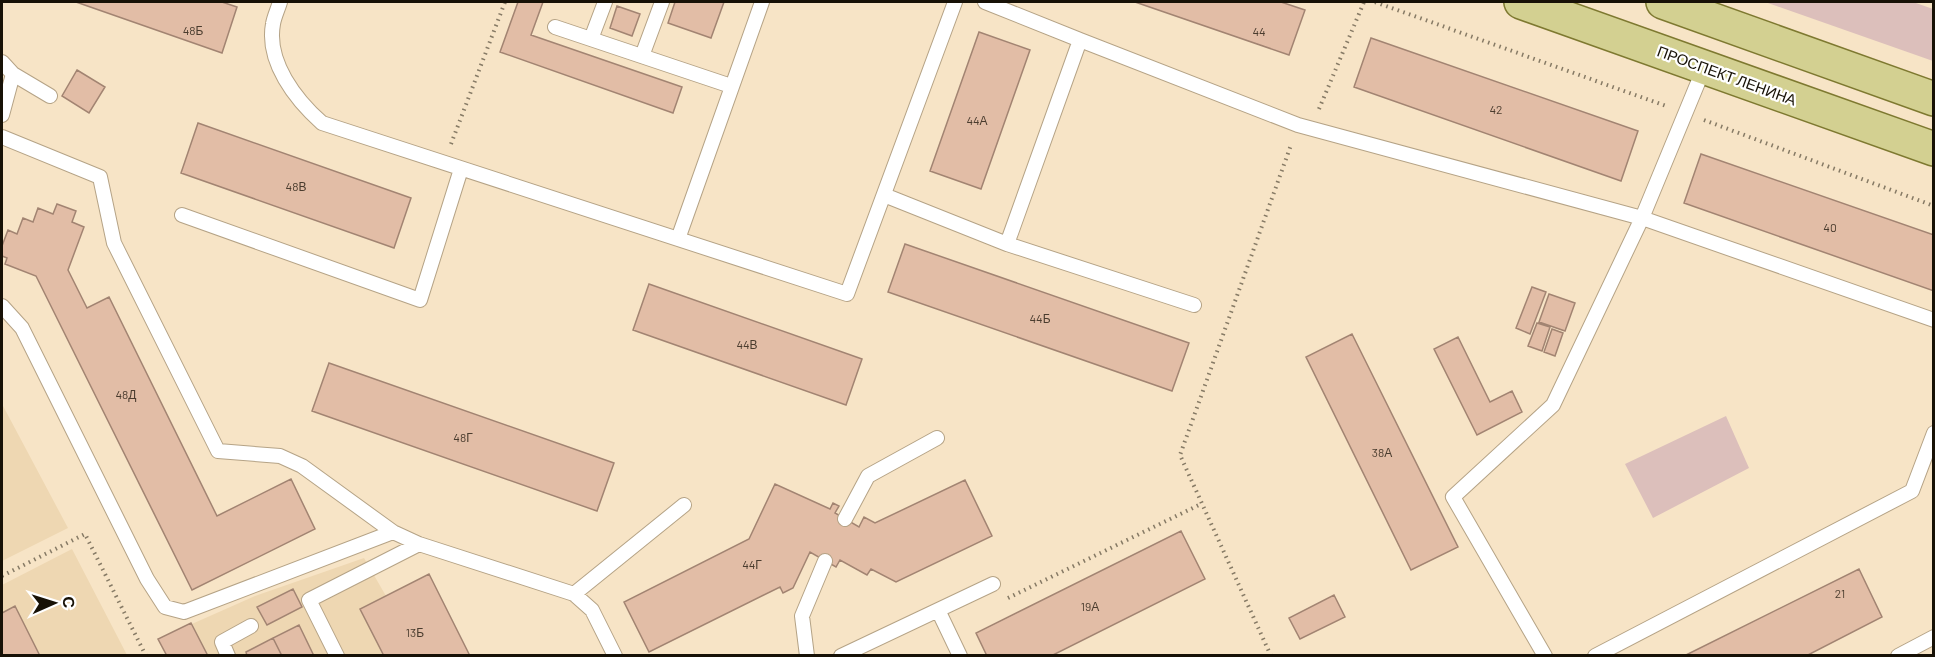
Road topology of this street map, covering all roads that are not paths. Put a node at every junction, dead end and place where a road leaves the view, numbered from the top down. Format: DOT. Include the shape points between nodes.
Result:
graph roads {
  1 [pos="280,2"];
  2 [pos="605,2"];
  3 [pos="662,2"];
  4 [pos="762,2"];
  5 [pos="955,2"];
  6 [pos="985,2"];
  7 [pos="1521,2"];
  8 [pos="1663,2"];
  9 [pos="555,27"];
  10 [pos="591,39"];
  11 [pos="1080,40"];
  12 [pos="642,56"];
  13 [pos="2,62"];
  14 [pos="1704,67"];
  15 [pos="13,74"];
  16 [pos="731,86"];
  17 [pos="50,96"];
  18 [pos="1934,99"];
  19 [pos="2,115"];
  20 [pos="2,137"];
  21 [pos="1934,149"];
  22 [pos="461,169"];
  23 [pos="884,195"];
  24 [pos="182,215"];
  25 [pos="1642,218"];
  26 [pos="678,239"];
  27 [pos="1007,244"];
  28 [pos="1194,305"];
  29 [pos="2,306"];
  30 [pos="1934,320"];
  31 [pos="1934,433"];
  32 [pos="937,438"];
  33 [pos="684,505"];
  34 [pos="845,519"];
  35 [pos="393,532"];
  36 [pos="418,544"];
  37 [pos="825,561"];
  38 [pos="993,584"];
  39 [pos="574,594"];
  40 [pos="938,610"];
  41 [pos="251,626"];
  42 [pos="1934,637"];
  43 [pos="228,656"];
  44 [pos="337,656"];
  45 [pos="615,656"];
  46 [pos="807,656"];
  47 [pos="841,656"];
  48 [pos="960,656"];
  49 [pos="1545,656"];
  50 [pos="1595,656"];
  51 [pos="1898,656"];
  1 -- 22 [label="lane" via="272,25 275,59 302,105 322,123"];
  2 -- 10 [label="lane"];
  3 -- 12 [label="lane"];
  4 -- 16 [label="lane"];
  5 -- 23 [label="lane"];
  6 -- 11 [label="lane"];
  7 -- 14 [label="main road, ПРОСПЕКТ ЛЕНИНА"];
  8 -- 18 [label="main road"];
  9 -- 10 [label="lane"];
  10 -- 12 [label="lane"];
  11 -- 25 [label="lane" via="1298,125"];
  11 -- 27 [label="lane"];
  12 -- 16 [label="lane"];
  13 -- 15 [label="lane"];
  14 -- 21 [label="main road, ПРОСПЕКТ ЛЕНИНА"];
  14 -- 25 [label="lane"];
  15 -- 17 [label="lane"];
  15 -- 19 [label="lane"];
  16 -- 26 [label="lane"];
  20 -- 35 [label="lane" via="100,177 114,243 218,451 280,456 302,466"];
  22 -- 24 [label="lane" via="420,300"];
  22 -- 26 [label="lane"];
  23 -- 26 [label="lane" via="847,294"];
  23 -- 27 [label="lane"];
  25 -- 30 [label="lane"];
  25 -- 49 [label="lane" via="1553,405 1454,497"];
  27 -- 28 [label="lane"];
  29 -- 35 [label="lane" via="22,328 147,579 165,607 184,612"];
  31 -- 50 [label="lane" via="1912,491"];
  32 -- 34 [label="lane" via="868,476"];
  33 -- 39 [label="lane"];
  35 -- 36 [label="lane"];
  36 -- 39 [label="lane"];
  36 -- 44 [label="lane" via="309,600"];
  37 -- 46 [label="lane" via="802,616"];
  38 -- 40 [label="lane"];
  39 -- 45 [label="lane" via="592,609"];
  40 -- 47 [label="lane"];
  40 -- 48 [label="lane"];
  41 -- 43 [label="lane" via="222,642"];
  42 -- 51 [label="lane"];
}
